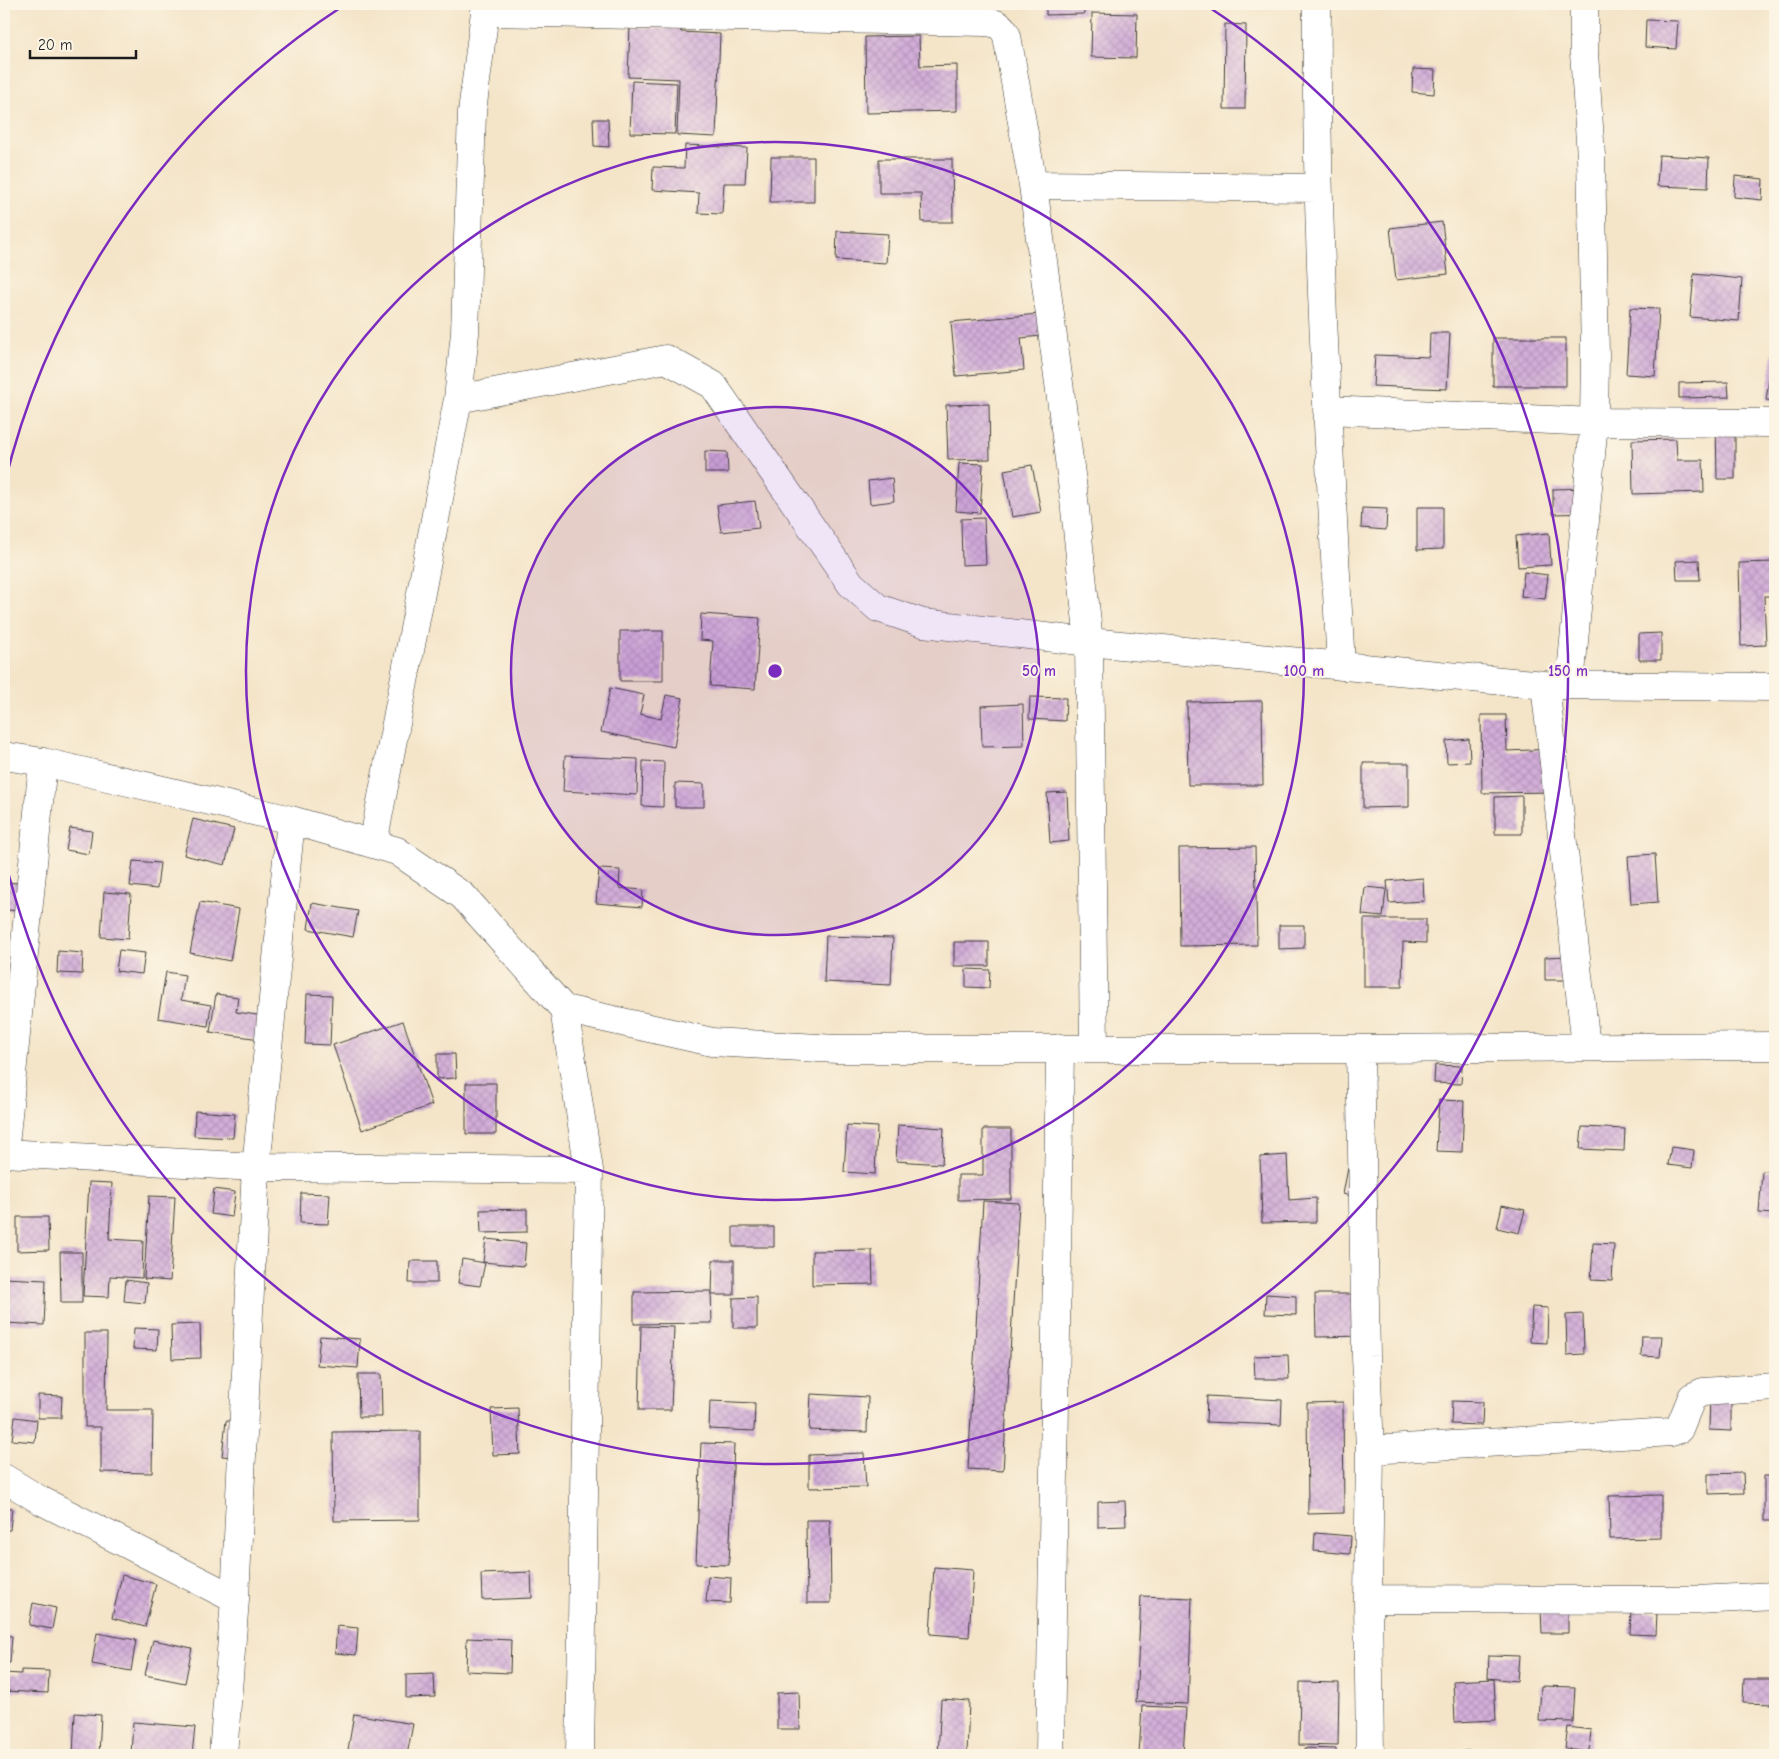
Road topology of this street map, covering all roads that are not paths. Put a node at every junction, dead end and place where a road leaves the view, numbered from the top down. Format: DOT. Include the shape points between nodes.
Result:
graph roads {
  1 [pos="1317,4"];
  2 [pos="1584,4"];
  3 [pos="485,8"];
  4 [pos="1033,185"];
  5 [pos="1318,188"];
  6 [pos="458,399"];
  7 [pos="1327,410"];
  8 [pos="1594,422"];
  9 [pos="1775,423"];
  10 [pos="1088,642"];
  11 [pos="1341,666"];
  12 [pos="1558,685"];
  13 [pos="1775,687"];
  14 [pos="4,756"];
  15 [pos="44,762"];
  16 [pos="290,820"];
  17 [pos="373,844"];
  18 [pos="564,1008"];
  19 [pos="1586,1046"];
  20 [pos="1775,1046"];
  21 [pos="1060,1048"];
  22 [pos="1094,1048"];
  23 [pos="1360,1049"];
  24 [pos="4,1154"];
  25 [pos="256,1167"];
  26 [pos="589,1170"];
  27 [pos="1775,1387"];
  28 [pos="1370,1450"];
  29 [pos="4,1478"];
  30 [pos="1775,1596"];
  31 [pos="235,1599"];
  32 [pos="1368,1599"];
  33 [pos="223,1755"];
  34 [pos="580,1755"];
  35 [pos="1050,1755"];
  36 [pos="1370,1755"];
  1 -- 5 [label="street"];
  2 -- 8 [label="street" via="1591,156"];
  3 -- 4 [label="street" via="996,23 1003,27 1007,36"];
  3 -- 6 [label="street" via="472,112 465,333"];
  4 -- 5 [label="street"];
  4 -- 10 [label="street" via="1073,490"];
  5 -- 7 [label="street"];
  6 -- 10 [label="street" via="666,359 713,385 851,584 878,608 923,623"];
  6 -- 17 [label="street"];
  7 -- 8 [label="street"];
  7 -- 11 [label="street"];
  8 -- 9 [label="street"];
  8 -- 12 [label="street"];
  10 -- 11 [label="street"];
  10 -- 22 [label="street"];
  11 -- 12 [label="street"];
  12 -- 13 [label="street"];
  12 -- 19 [label="street"];
  14 -- 15 [label="street"];
  15 -- 16 [label="street"];
  15 -- 24 [label="street"];
  16 -- 17 [label="street"];
  16 -- 25 [label="street"];
  17 -- 18 [label="street" via="397,851 463,896"];
  18 -- 21 [label="street" via="712,1042 837,1049"];
  18 -- 26 [label="street"];
  19 -- 20 [label="street"];
  19 -- 23 [label="street"];
  21 -- 22 [label="street"];
  21 -- 35 [label="street"];
  22 -- 23 [label="street"];
  23 -- 28 [label="street"];
  24 -- 25 [label="street"];
  25 -- 26 [label="street"];
  25 -- 31 [label="street"];
  26 -- 34 [label="street"];
  27 -- 28 [label="street" via="1702,1392 1692,1397 1679,1428 1672,1432"];
  28 -- 32 [label="street"];
  29 -- 31 [label="street" via="40,1500"];
  30 -- 32 [label="street" via="1696,1600"];
  31 -- 33 [label="street"];
  32 -- 36 [label="street"];
}
